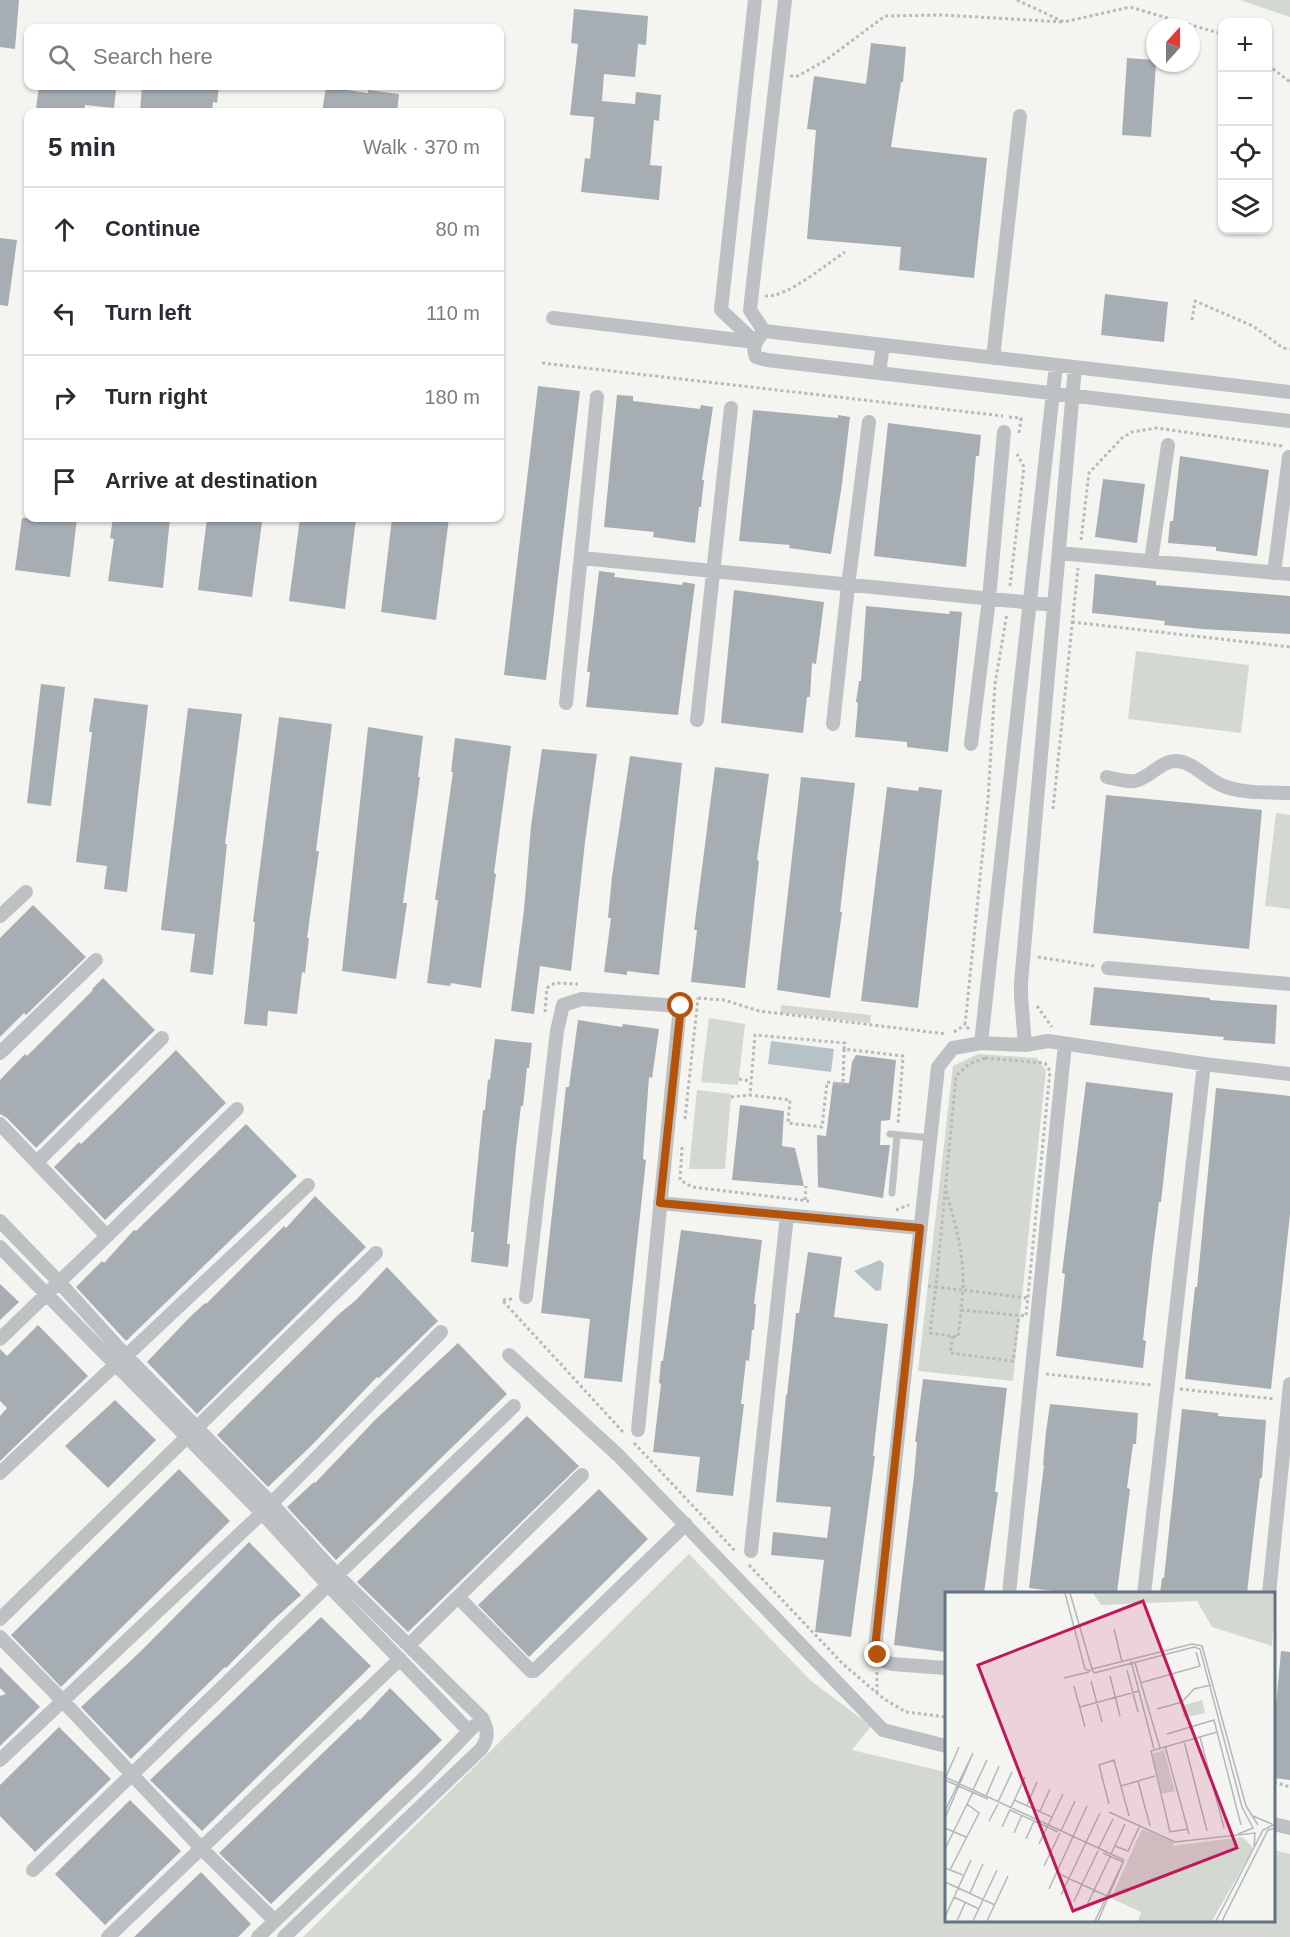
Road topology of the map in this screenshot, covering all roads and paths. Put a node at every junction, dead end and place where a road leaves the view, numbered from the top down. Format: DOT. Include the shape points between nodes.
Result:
graph roads {
  1 [pos="755,0"];
  2 [pos="785,0"];
  3 [pos="1017,0"];
  4 [pos="1064,22"];
  5 [pos="1218,33"];
  6 [pos="1272,68"];
  7 [pos="777,75"];
  8 [pos="1290,82"];
  9 [pos="1020,116"];
  10 [pos="845,252"];
  11 [pos="752,294"];
  12 [pos="553,318"];
  13 [pos="1192,320"];
  14 [pos="760,337"];
  15 [pos="883,345"];
  16 [pos="1290,349"];
  17 [pos="993,358"];
  18 [pos="1056,365"];
  19 [pos="1075,367"];
  20 [pos="879,373"];
  21 [pos="1290,392"];
  22 [pos="1053,394"];
  23 [pos="1073,396"];
  24 [pos="597,397"];
  25 [pos="731,408"];
  26 [pos="1290,421"];
  27 [pos="869,422"];
  28 [pos="1004,432"];
  29 [pos="1168,445"];
  30 [pos="1289,457"];
  31 [pos="1089,473"];
  32 [pos="1059,553"];
  33 [pos="1079,555"];
  34 [pos="582,558"];
  35 [pos="1151,561"];
  36 [pos="714,570"];
  37 [pos="1274,573"];
  38 [pos="1290,574"];
  39 [pos="848,586"];
  40 [pos="989,599"];
  41 [pos="1031,603"];
  42 [pos="1054,605"];
  43 [pos="1072,622"];
  44 [pos="1290,647"];
  45 [pos="566,703"];
  46 [pos="697,720"];
  47 [pos="833,724"];
  48 [pos="971,744"];
  49 [pos="1107,777"];
  50 [pos="1290,793"];
  51 [pos="1052,818"];
  52 [pos="26,892"];
  53 [pos="0,916"];
  54 [pos="1038,957"];
  55 [pos="96,960"];
  56 [pos="1108,968"];
  57 [pos="1290,984"];
  58 [pos="1034,1002"];
  59 [pos="1055,1030"];
  60 [pos="950,1035"];
  61 [pos="162,1038"];
  62 [pos="981,1043"];
  63 [pos="1065,1044"];
  64 [pos="1025,1046"];
  65 [pos="844,1048"];
  66 [pos="0,1053"];
  67 [pos="1204,1064"];
  68 [pos="1290,1074"];
  69 [pos="739,1079"];
  70 [pos="751,1081"];
  71 [pos="750,1095"];
  72 [pos="731,1097"];
  73 [pos="237,1109"];
  74 [pos="685,1120"];
  75 [pos="0,1124"];
  76 [pos="894,1135"];
  77 [pos="931,1138"];
  78 [pos="683,1143"];
  79 [pos="37,1162"];
  80 [pos="308,1185"];
  81 [pos="806,1186"];
  82 [pos="945,1190"];
  83 [pos="892,1193"];
  84 [pos="805,1200"];
  85 [pos="816,1202"];
  86 [pos="660,1203"];
  87 [pos="910,1205"];
  88 [pos="895,1210"];
  89 [pos="788,1215"];
  90 [pos="0,1221"];
  91 [pos="920,1228"];
  92 [pos="107,1236"];
  93 [pos="0,1247"];
  94 [pos="376,1253"];
  95 [pos="59,1282"];
  96 [pos="936,1287"];
  97 [pos="963,1290"];
  98 [pos="47,1295"];
  99 [pos="526,1297"];
  100 [pos="1028,1298"];
  101 [pos="961,1310"];
  102 [pos="1019,1316"];
  103 [pos="441,1332"];
  104 [pos="953,1336"];
  105 [pos="0,1339"];
  106 [pos="509,1355"];
  107 [pos="126,1356"];
  108 [pos="115,1365"];
  109 [pos="1290,1384"];
  110 [pos="514,1406"];
  111 [pos="198,1426"];
  112 [pos="638,1430"];
  113 [pos="188,1438"];
  114 [pos="0,1473"];
  115 [pos="582,1475"];
  116 [pos="267,1508"];
  117 [pos="686,1524"];
  118 [pos="751,1551"];
  119 [pos="332,1580"];
  120 [pos="1009,1592"];
  121 [pos="1144,1592"];
  122 [pos="1269,1592"];
  123 [pos="458,1597"];
  124 [pos="0,1619"];
  125 [pos="0,1637"];
  126 [pos="409,1645"];
  127 [pos="400,1659"];
  128 [pos="945,1668"];
  129 [pos="62,1700"];
  130 [pos="945,1717"];
  131 [pos="482,1718"];
  132 [pos="469,1731"];
  133 [pos="945,1746"];
  134 [pos="0,1760"];
  135 [pos="130,1775"];
  136 [pos="1275,1782"];
  137 [pos="1290,1787"];
  138 [pos="1275,1824"];
  139 [pos="1290,1828"];
  140 [pos="201,1848"];
  141 [pos="33,1869"];
  142 [pos="275,1921"];
  143 [pos="108,1937"];
  144 [pos="258,1937"];
  145 [pos="284,1937"];
  1 -- 14 [label="street" via="721,310"];
  2 -- 7 [label="street"];
  3 -- 4 [label="path"];
  4 -- 5 [label="path" via="1130,7"];
  4 -- 7 [label="path" via="885,16 798,76"];
  6 -- 8 [label="path"];
  7 -- 11 [label="street"];
  9 -- 17 [label="street"];
  10 -- 11 [label="path" via="789,289 769,297"];
  11 -- 14 [label="street" via="750,310"];
  12 -- 14 [label="street"];
  13 -- 16 [label="path" via="1196,301 1253,326"];
  14 -- 15 [label="street"];
  14 -- 20 [label="street" via="753,351 756,357"];
  15 -- 17 [label="street"];
  15 -- 20 [label="street"];
  17 -- 18 [label="street"];
  18 -- 19 [label="street"];
  18 -- 22 [label="street"];
  19 -- 21 [label="street"];
  19 -- 23 [label="street"];
  20 -- 22 [label="street"];
  22 -- 23 [label="street"];
  22 -- 41 [label="street"];
  23 -- 26 [label="street"];
  23 -- 32 [label="street"];
  24 -- 34 [label="street"];
  25 -- 36 [label="street"];
  27 -- 39 [label="street"];
  28 -- 40 [label="street"];
  29 -- 35 [label="street"];
  30 -- 37 [label="street"];
  31 -- 33 [label="path"];
  32 -- 33 [label="street"];
  32 -- 42 [label="street"];
  33 -- 35 [label="street"];
  33 -- 43 [label="path"];
  34 -- 36 [label="street"];
  34 -- 45 [label="street"];
  35 -- 37 [label="street"];
  36 -- 39 [label="street"];
  36 -- 46 [label="street"];
  37 -- 38 [label="street"];
  39 -- 40 [label="street"];
  39 -- 47 [label="street"];
  40 -- 41 [label="street"];
  40 -- 48 [label="street"];
  41 -- 42 [label="street"];
  41 -- 62 [label="street"];
  42 -- 64 [label="street" via="1021,983"];
  43 -- 44 [label="path"];
  43 -- 51 [label="path"];
  49 -- 50 [label="street" via="1137,781 1176,761 1222,786"];
  52 -- 53 [label="street"];
  54 -- 56 [label="path"];
  55 -- 66 [label="street"];
  56 -- 57 [label="street"];
  58 -- 59 [label="path"];
  60 -- 74 [label="path" via="759,1011 724,1000 698,998"];
  61 -- 79 [label="street"];
  62 -- 64 [label="street"];
  62 -- 77 [label="street" via="953,1047 938,1067"];
  63 -- 64 [label="street" via="1048,1041"];
  63 -- 67 [label="street"];
  63 -- 120 [label="street"];
  65 -- 70 [label="path" via="845,1043 755,1035"];
  65 -- 71 [label="path" via="843,1084 827,1082 822,1127 788,1123 790,1100"];
  65 -- 76 [label="path" via="903,1056"];
  67 -- 68 [label="street"];
  67 -- 121 [label="street"];
  69 -- 70 [label="path"];
  70 -- 71 [label="path"];
  71 -- 72 [label="path"];
  73 -- 92 [label="street"];
  75 -- 79 [label="street"];
  76 -- 77 [label="lane"];
  76 -- 83 [label="lane"];
  77 -- 91 [label="street"];
  78 -- 84 [label="path" via="680,1180 692,1187"];
  79 -- 92 [label="street"];
  80 -- 107 [label="street"];
  81 -- 84 [label="path"];
  82 -- 96 [label="path"];
  82 -- 97 [label="path" via="961,1244"];
  82 -- 100 [label="path" via="956,1076 969,1064 986,1058 1045,1064 1050,1071"];
  84 -- 85 [label="path"];
  86 -- 89 [label="street"];
  86 -- 99 [label="street" via="681,1006 582,999 563,1005"];
  86 -- 112 [label="street"];
  87 -- 88 [label="path"];
  89 -- 91 [label="street"];
  89 -- 118 [label="street"];
  90 -- 95 [label="street"];
  91 -- 128 [label="street" via="875,1648 881,1660 892,1664"];
  92 -- 95 [label="street"];
  93 -- 98 [label="street"];
  94 -- 111 [label="street"];
  95 -- 98 [label="street"];
  95 -- 107 [label="street"];
  96 -- 97 [label="path"];
  96 -- 104 [label="path" via="930,1333"];
  97 -- 100 [label="path"];
  97 -- 101 [label="path"];
  98 -- 105 [label="street"];
  98 -- 108 [label="street"];
  99 -- 130 [label="path" via="502,1300 843,1664 906,1712"];
  100 -- 102 [label="path" via="1026,1316"];
  101 -- 102 [label="path"];
  101 -- 104 [label="path" via="958,1336"];
  102 -- 104 [label="path" via="1013,1361 950,1353"];
  103 -- 116 [label="street"];
  106 -- 117 [label="street"];
  107 -- 111 [label="street"];
  108 -- 113 [label="street"];
  108 -- 114 [label="street"];
  109 -- 122 [label="street"];
  110 -- 119 [label="street"];
  111 -- 113 [label="street"];
  111 -- 116 [label="street"];
  113 -- 116 [label="street"];
  113 -- 124 [label="street"];
  115 -- 123 [label="street"];
  116 -- 119 [label="street"];
  116 -- 129 [label="street"];
  117 -- 123 [label="street" via="533,1671"];
  117 -- 133 [label="street" via="883,1730"];
  119 -- 126 [label="street"];
  119 -- 127 [label="street"];
  119 -- 135 [label="street"];
  123 -- 126 [label="street"];
  125 -- 129 [label="street"];
  126 -- 131 [label="street"];
  127 -- 132 [label="street"];
  127 -- 140 [label="street"];
  129 -- 134 [label="street"];
  129 -- 135 [label="street"];
  131 -- 132 [label="street"];
  131 -- 145 [label="street" via="487,1737 481,1749"];
  132 -- 142 [label="street"];
  135 -- 140 [label="street"];
  135 -- 141 [label="street"];
  136 -- 137 [label="path"];
  138 -- 139 [label="street"];
  140 -- 142 [label="street"];
  140 -- 143 [label="street"];
  142 -- 144 [label="street"];
}
